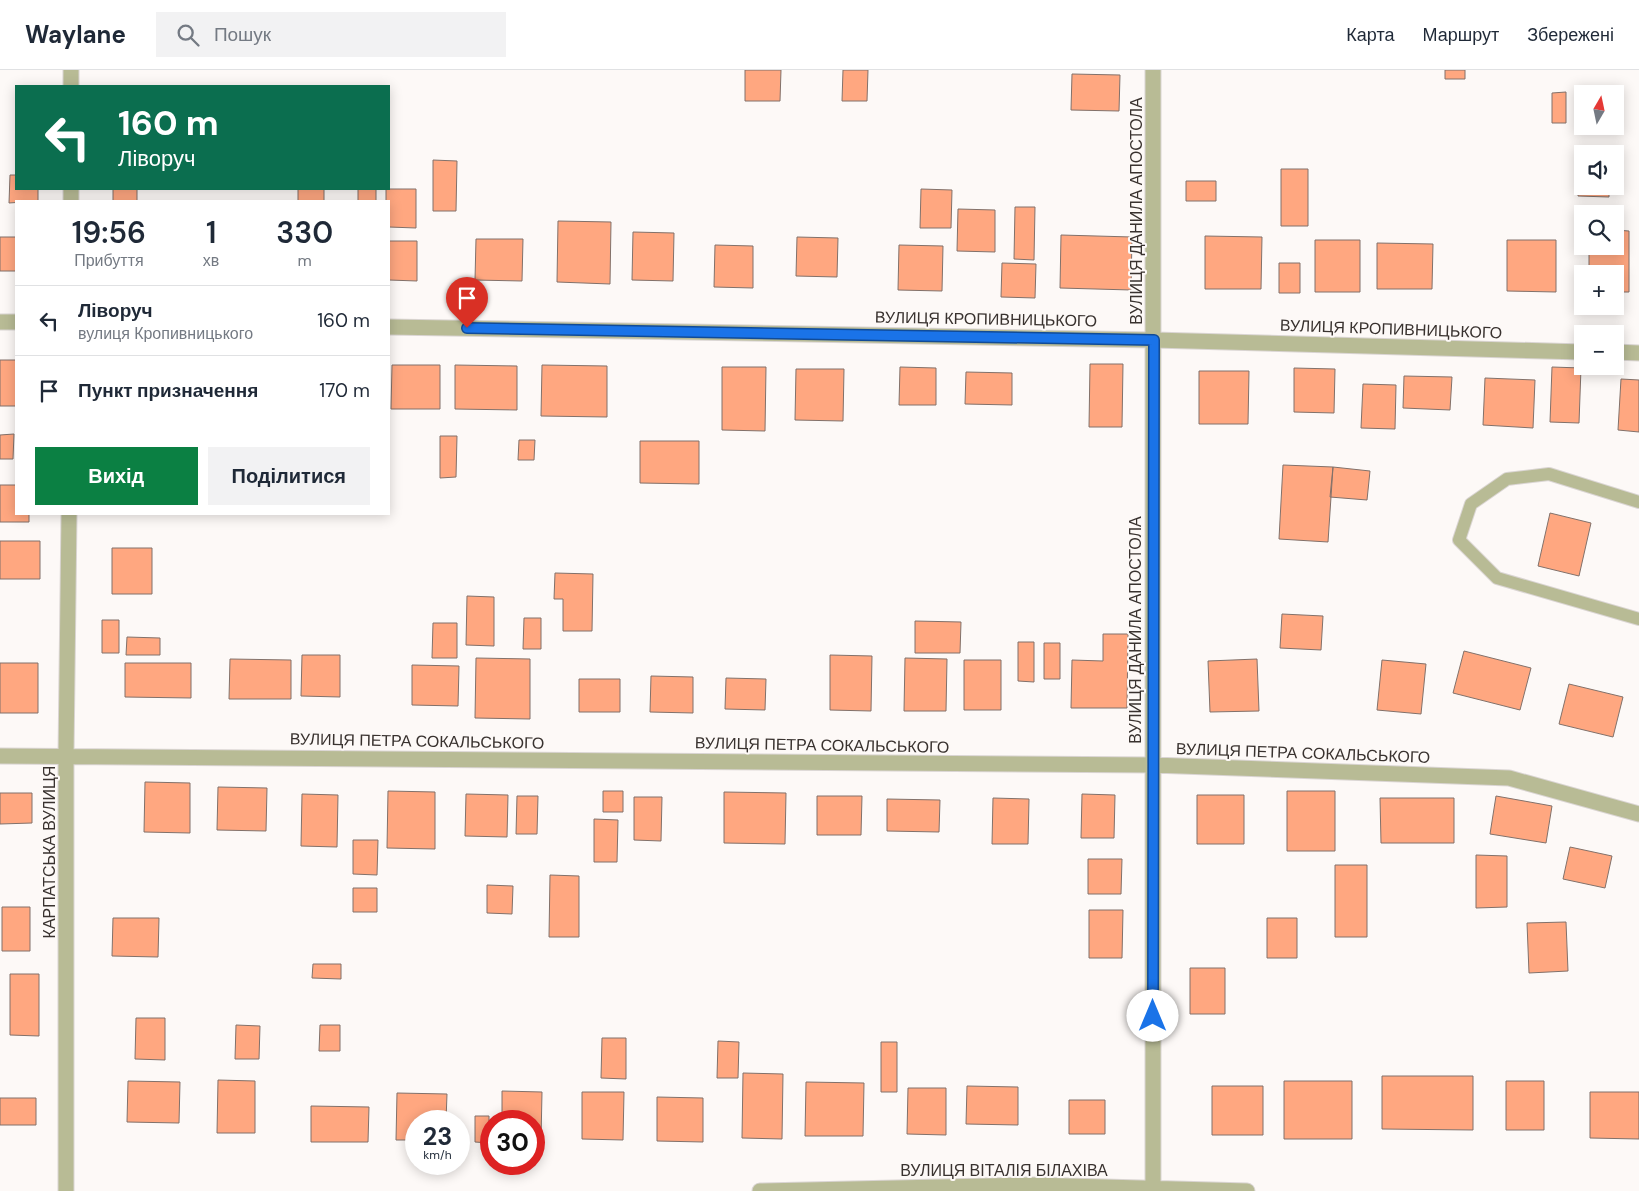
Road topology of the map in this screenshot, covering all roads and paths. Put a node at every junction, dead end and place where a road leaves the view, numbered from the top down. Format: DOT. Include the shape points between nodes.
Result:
graph roads {
  1 [pos="72,70"];
  2 [pos="1153,70"];
  3 [pos="71,85"];
  4 [pos="0,322"];
  5 [pos="15,322"];
  6 [pos="390,327"];
  7 [pos="1154,340"];
  8 [pos="1574,352"];
  9 [pos="1624,352"];
  10 [pos="1639,353"];
  11 [pos="1639,502"];
  12 [pos="69,515"];
  13 [pos="1639,619"];
  14 [pos="0,756"];
  15 [pos="66,756"];
  16 [pos="1153,765"];
  17 [pos="1639,814"];
  18 [pos="1031,1188"];
  19 [pos="1153,1190"];
  20 [pos="66,1191"];
  21 [pos="760,1191"];
  22 [pos="1247,1191"];
  1 -- 3 [label="street"];
  2 -- 7 [label="street, ВУЛИЦЯ ДАНИЛА АПОСТОЛА"];
  4 -- 5 [label="street"];
  6 -- 7 [label="street, ВУЛИЦЯ КРОПИВНИЦЬКОГО"];
  7 -- 8 [label="street, ВУЛИЦЯ КРОПИВНИЦЬКОГО"];
  7 -- 16 [label="street, ВУЛИЦЯ ДАНИЛА АПОСТОЛА"];
  9 -- 10 [label="street"];
  11 -- 13 [label="lane" via="1549,474 1507,479 1471,504 1459,540 1497,578"];
  12 -- 15 [label="street, КАРПАТСЬКА ВУЛИЦЯ"];
  14 -- 15 [label="street, ВУЛИЦЯ ПЕТРА СОКАЛЬСЬКОГО"];
  15 -- 16 [label="street, ВУЛИЦЯ ПЕТРА СОКАЛЬСЬКОГО"];
  15 -- 20 [label="street, КАРПАТСЬКА ВУЛИЦЯ"];
  16 -- 17 [label="street, ВУЛИЦЯ ПЕТРА СОКАЛЬСЬКОГО" via="1509,778"];
  16 -- 19 [label="street, ВУЛИЦЯ ДАНИЛА АПОСТОЛА"];
  18 -- 19 [label="street, ВУЛИЦЯ ВІТАЛІЯ БІЛАХІВА"];
  18 -- 21 [label="street, ВУЛИЦЯ ВІТАЛІЯ БІЛАХІВА"];
  19 -- 22 [label="street, ВУЛИЦЯ ВІТАЛІЯ БІЛАХІВА"];
}
